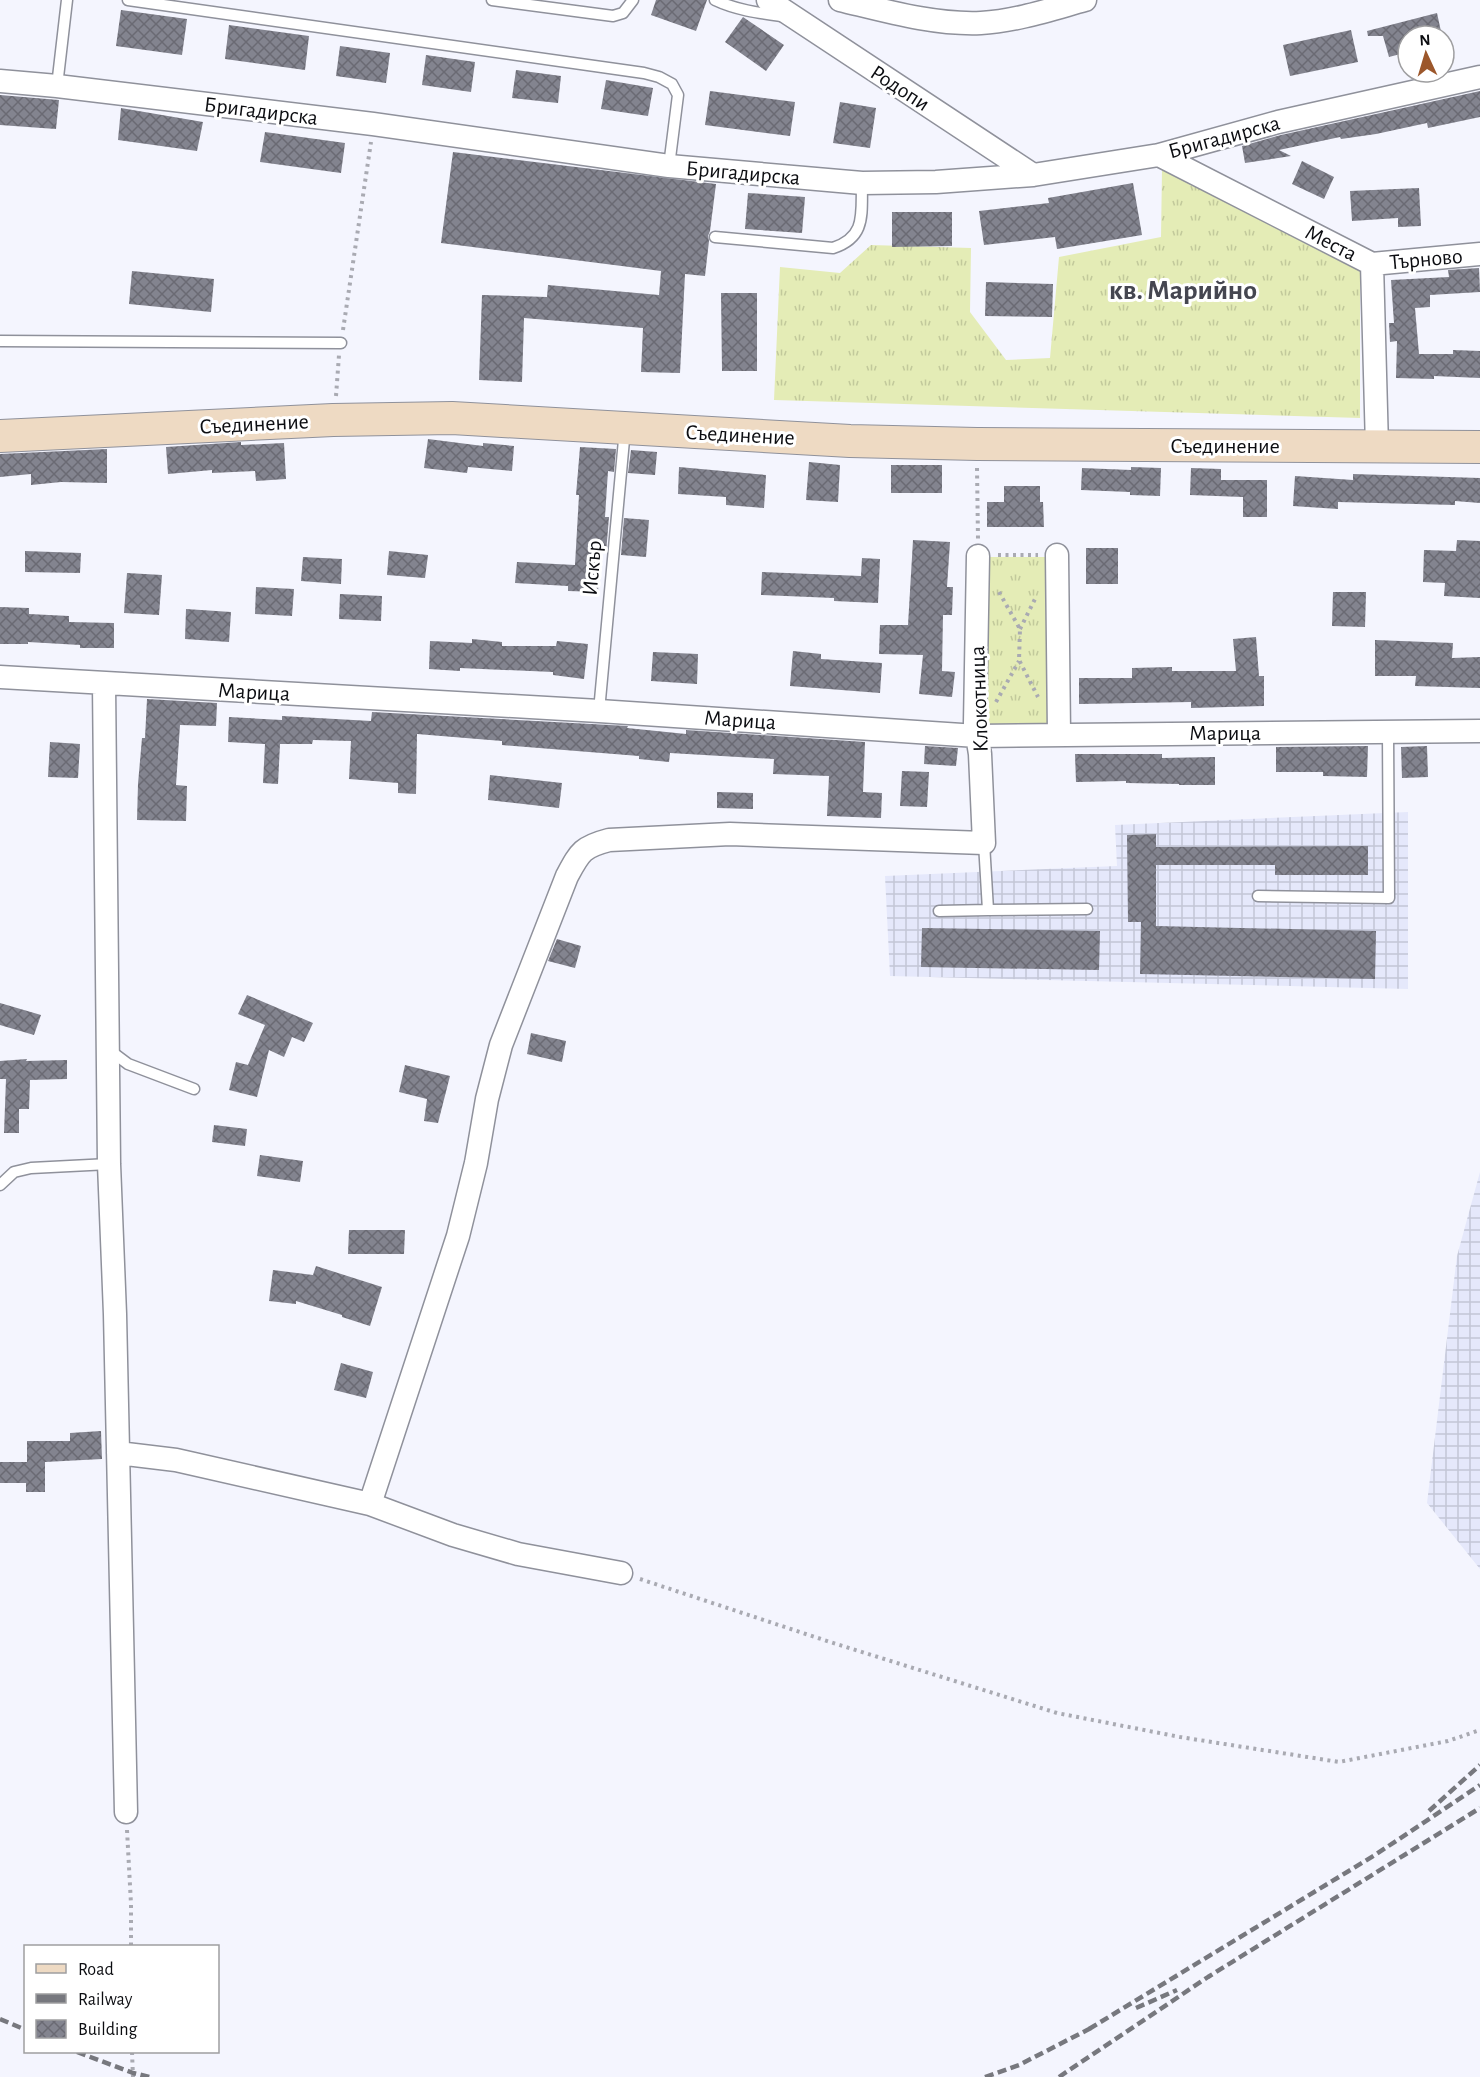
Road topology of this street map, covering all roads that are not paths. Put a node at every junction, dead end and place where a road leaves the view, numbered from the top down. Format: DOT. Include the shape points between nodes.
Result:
graph roads {
  1 [pos="67,0"];
  2 [pos="128,0"];
  3 [pos="492,0"];
  4 [pos="633,0"];
  5 [pos="715,0"];
  6 [pos="768,0"];
  7 [pos="840,0"];
  8 [pos="1085,0"];
  9 [pos="792,17"];
  10 [pos="1480,77"];
  11 [pos="0,81"];
  12 [pos="57,86"];
  13 [pos="1159,155"];
  14 [pos="669,166"];
  15 [pos="1033,175"];
  16 [pos="862,183"];
  17 [pos="715,237"];
  18 [pos="1480,254"];
  19 [pos="1372,264"];
  20 [pos="0,341"];
  21 [pos="341,343"];
  22 [pos="625,429"];
  23 [pos="0,436"];
  24 [pos="1377,447"];
  25 [pos="1480,447"];
  26 [pos="1057,555"];
  27 [pos="978,556"];
  28 [pos="0,677"];
  29 [pos="104,684"];
  30 [pos="599,711"];
  31 [pos="1480,731"];
  32 [pos="1388,732"];
  33 [pos="1059,734"];
  34 [pos="977,736"];
  35 [pos="984,843"];
  36 [pos="1258,896"];
  37 [pos="1087,909"];
  38 [pos="988,910"];
  39 [pos="939,911"];
  40 [pos="108,1049"];
  41 [pos="194,1089"];
  42 [pos="109,1164"];
  43 [pos="0,1185"];
  44 [pos="118,1453"];
  45 [pos="370,1504"];
  46 [pos="621,1573"];
  47 [pos="126,1812"];
  1 -- 12 [label="lane"];
  2 -- 14 [label="lane" via="659,77 672,84 678,95"];
  3 -- 4 [label="lane" via="613,16 623,13"];
  5 -- 9 [label="lane" via="755,12"];
  6 -- 9 [label="street, Родопи"];
  7 -- 8 [label="street" via="935,21 982,23"];
  9 -- 15 [label="street, Родопи"];
  10 -- 13 [label="street, Бригадирска" via="1278,122"];
  11 -- 12 [label="street, Бригадирска"];
  12 -- 14 [label="street, Бригадирска" via="373,124"];
  13 -- 15 [label="street, Бригадирска"];
  13 -- 19 [label="street, Места"];
  14 -- 16 [label="street, Бригадирска"];
  15 -- 16 [label="street, Бригадирска"];
  16 -- 17 [label="lane" via="861,220 857,233 845,244 833,248"];
  18 -- 19 [label="street, Търново"];
  19 -- 24 [label="street, Места"];
  20 -- 21 [label="lane"];
  22 -- 23 [label="street, Съединение" via="452,418"];
  22 -- 24 [label="street, Съединение" via="850,441"];
  22 -- 30 [label="lane, Искър"];
  24 -- 25 [label="street, Съединение"];
  26 -- 33 [label="street"];
  27 -- 34 [label="street, Клокотница"];
  28 -- 29 [label="street, Марица"];
  29 -- 30 [label="street, Марица"];
  29 -- 40 [label="street"];
  30 -- 34 [label="street, Марица"];
  31 -- 32 [label="street, Марица"];
  32 -- 33 [label="street, Марица"];
  32 -- 36 [label="lane" via="1389,898"];
  33 -- 34 [label="street, Марица"];
  34 -- 35 [label="street, Клокотница"];
  35 -- 38 [label="lane"];
  35 -- 45 [label="street" via="730,834 609,840 578,854 501,1045 458,1236"];
  37 -- 38 [label="lane"];
  38 -- 39 [label="lane"];
  40 -- 41 [label="lane" via="128,1064"];
  40 -- 42 [label="street"];
  42 -- 43 [label="lane" via="31,1168 14,1172"];
  42 -- 44 [label="street"];
  44 -- 45 [label="street" via="176,1460"];
  44 -- 47 [label="street"];
  45 -- 46 [label="street" via="518,1554"];
}
